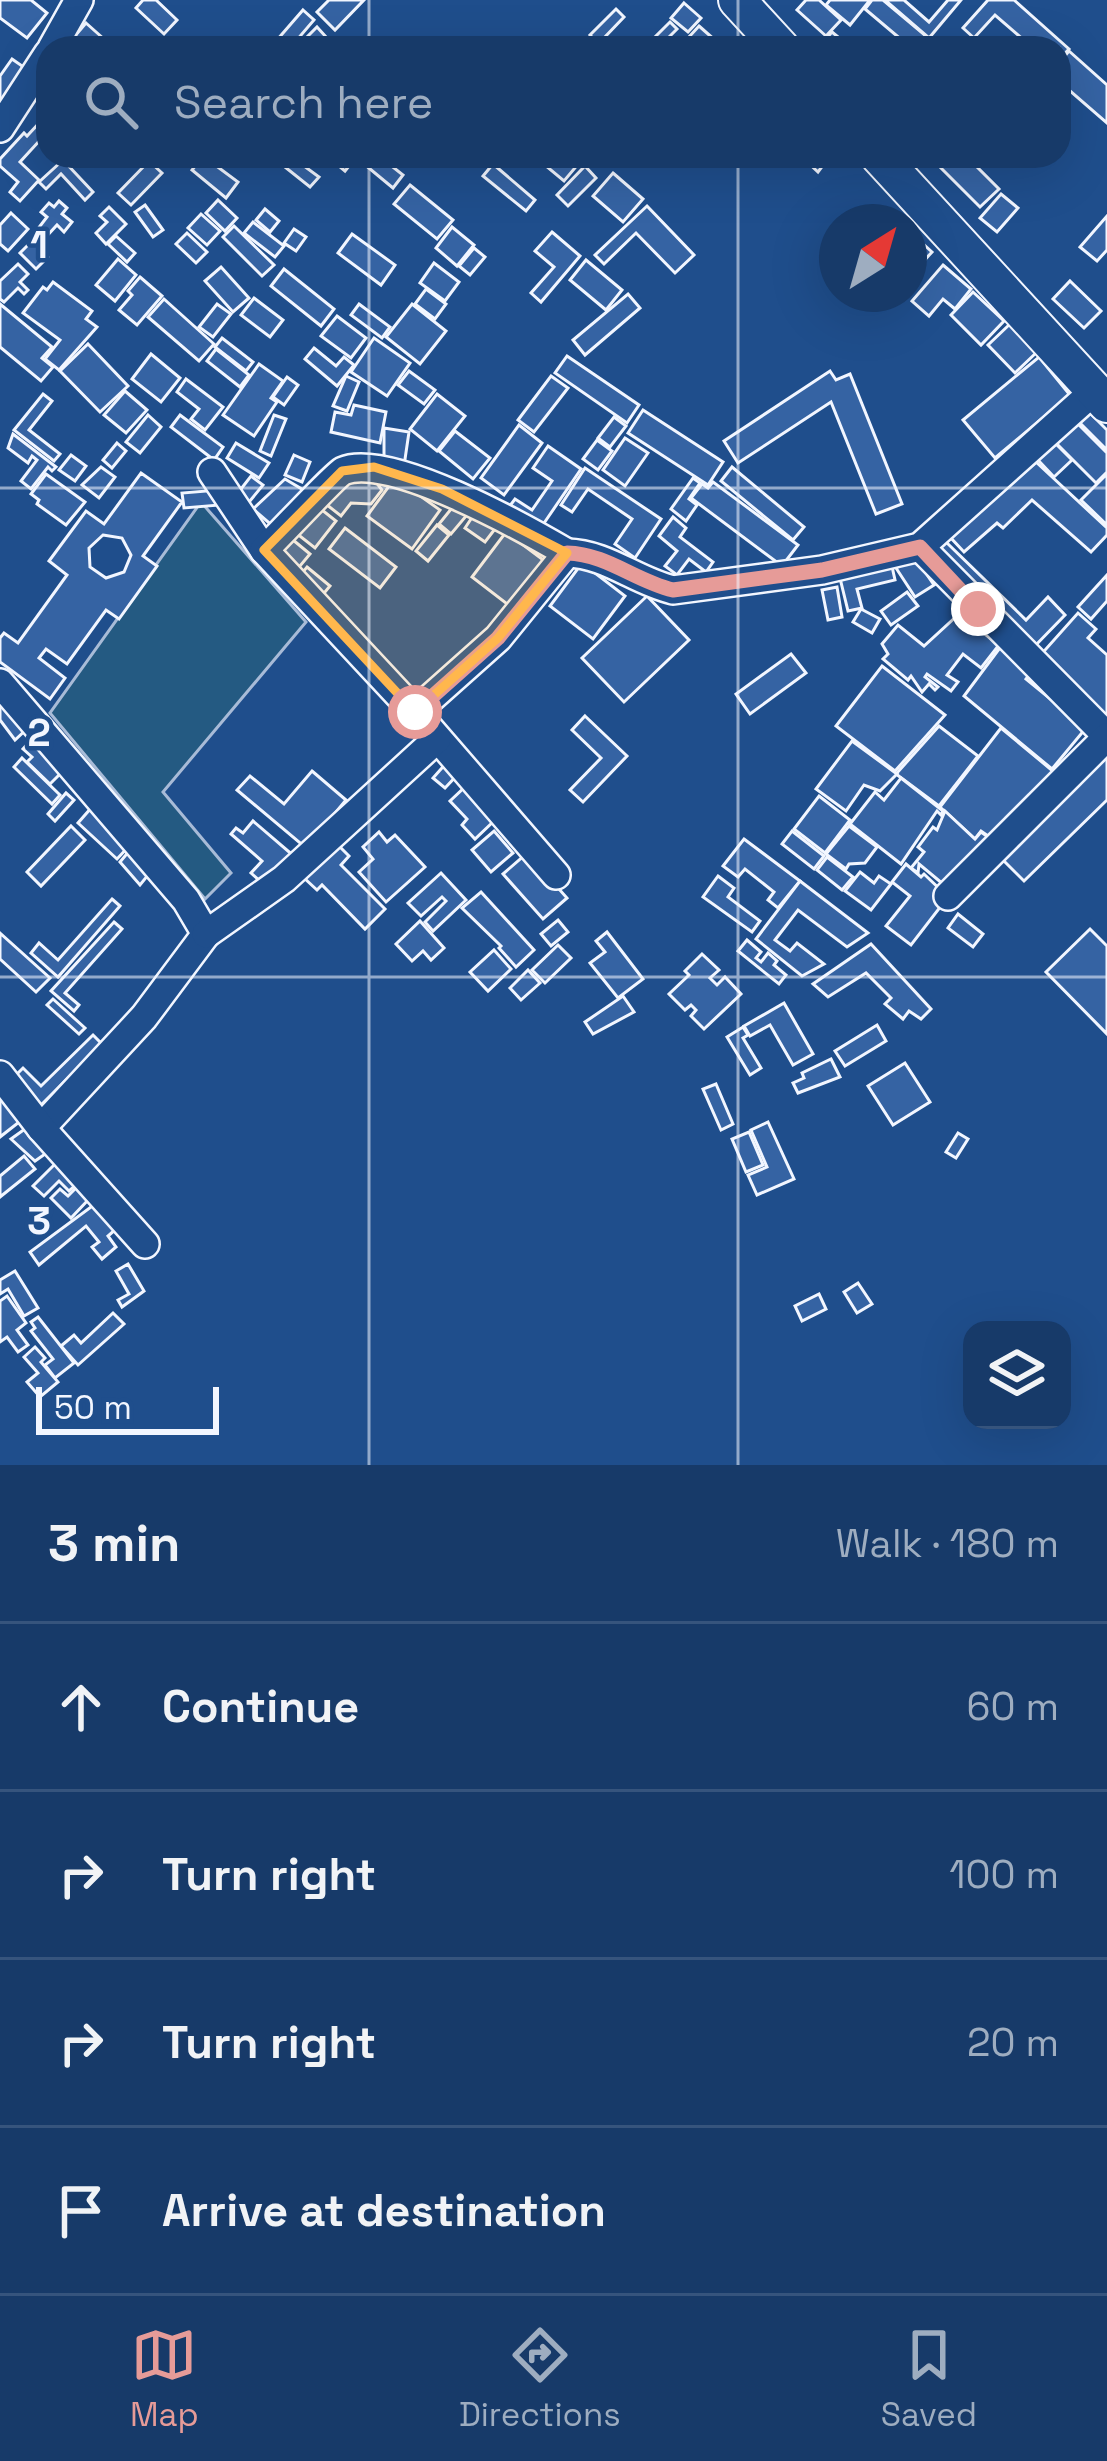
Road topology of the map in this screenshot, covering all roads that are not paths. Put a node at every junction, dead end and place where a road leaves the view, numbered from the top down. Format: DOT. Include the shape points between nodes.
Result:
graph roads {
  1 [pos="79,0"];
  2 [pos="737,0"];
  3 [pos="59,36"];
  4 [pos="770,36"];
  5 [pos="36,73"];
  6 [pos="0,128"];
  7 [pos="890,168"];
  8 [pos="1100,398"];
  9 [pos="212,472"];
  10 [pos="920,547"];
  11 [pos="264,550"];
  12 [pos="567,553"];
  13 [pos="0,683"];
  14 [pos="415,712"];
  15 [pos="1107,736"];
  16 [pos="437,739"];
  17 [pos="556,875"];
  18 [pos="948,896"];
  19 [pos="206,934"];
  20 [pos="0,1076"];
  21 [pos="40,1128"];
  22 [pos="145,1244"];
  1 -- 3 [label="street"];
  2 -- 4 [label="main road"];
  5 -- 6 [label="street"];
  7 -- 8 [label="main road"];
  8 -- 10 [label="street"];
  9 -- 11 [label="street"];
  10 -- 12 [label="street" via="673,590 592,554"];
  10 -- 15 [label="street"];
  11 -- 12 [label="street" via="342,471 374,467 442,490"];
  11 -- 14 [label="street"];
  12 -- 14 [label="street" via="498,638"];
  13 -- 19 [label="street" via="186,900"];
  14 -- 16 [label="street"];
  15 -- 18 [label="street"];
  16 -- 17 [label="street"];
  16 -- 19 [label="street" via="284,879"];
  19 -- 21 [label="street" via="143,1017"];
  20 -- 21 [label="street"];
  21 -- 22 [label="street"];
}
